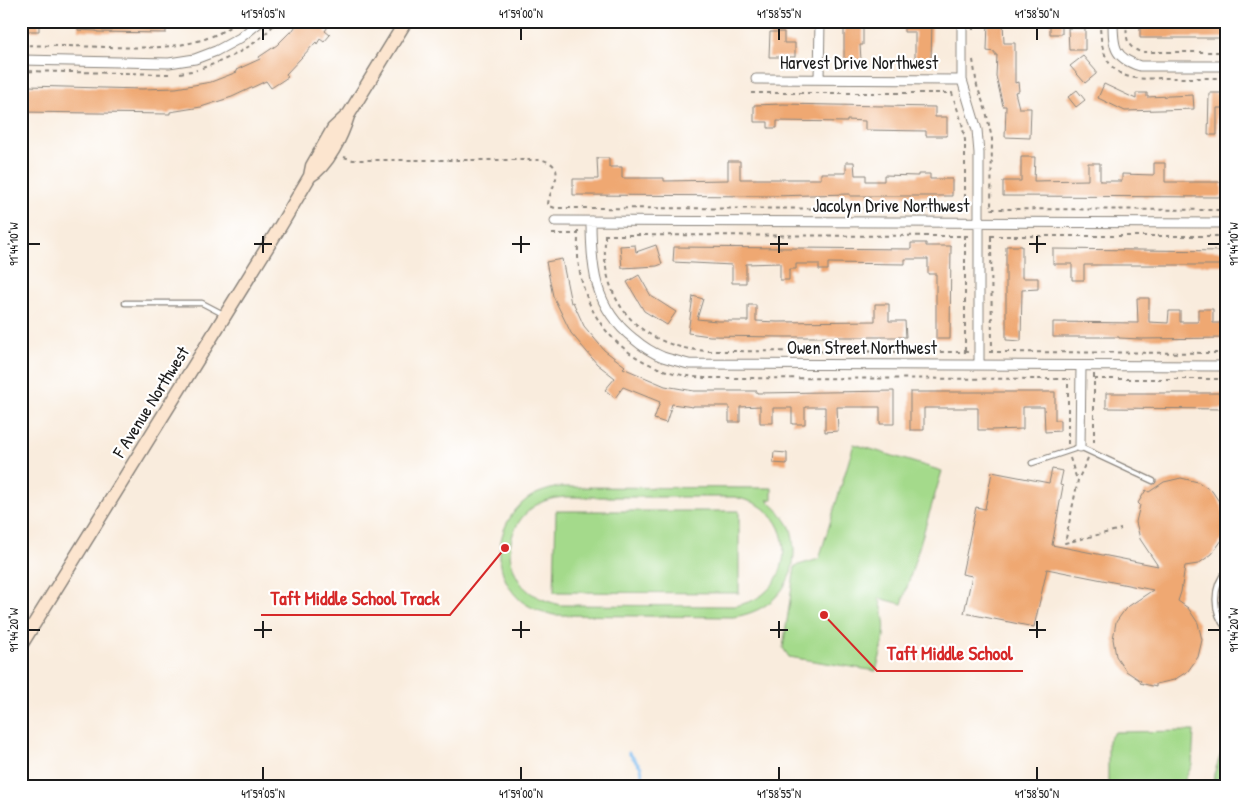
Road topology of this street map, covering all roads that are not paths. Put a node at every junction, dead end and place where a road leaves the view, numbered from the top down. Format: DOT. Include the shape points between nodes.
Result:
graph roads {
  1 [pos="261,21"];
  2 [pos="406,21"];
  3 [pos="820,21"];
  4 [pos="962,21"];
  5 [pos="1113,21"];
  6 [pos="21,60"];
  7 [pos="1227,66"];
  8 [pos="756,79"];
  9 [pos="819,80"];
  10 [pos="962,80"];
  11 [pos="555,221"];
  12 [pos="590,221"];
  13 [pos="978,222"];
  14 [pos="1227,223"];
  15 [pos="125,302"];
  16 [pos="226,315"];
  17 [pos="979,365"];
  18 [pos="1081,366"];
  19 [pos="1227,366"];
  20 [pos="1080,447"];
  21 [pos="1032,463"];
  22 [pos="1153,481"];
  23 [pos="1227,570"];
  24 [pos="1227,629"];
  25 [pos="21,645"];
  1 -- 6 [label="street" via="240,38 194,59 169,63"];
  2 -- 16 [label="main road, F Avenue Northwest" via="348,114 333,129 312,166 310,176"];
  3 -- 9 [label="street"];
  4 -- 10 [label="street"];
  5 -- 7 [label="street" via="1113,38 1118,53 1126,62 1140,66"];
  8 -- 9 [label="street, Harvest Drive Northwest"];
  9 -- 10 [label="street, Harvest Drive Northwest"];
  10 -- 13 [label="street" via="977,130"];
  11 -- 12 [label="street, Jacolyn Drive Northwest"];
  12 -- 13 [label="street, Jacolyn Drive Northwest"];
  12 -- 17 [label="street, Owen Street Northwest" via="595,278 605,308 621,329 662,357 689,364"];
  13 -- 14 [label="street, Jacolyn Drive Northwest"];
  13 -- 17 [label="street"];
  15 -- 16 [label="lane" via="202,302"];
  16 -- 25 [label="main road, F Avenue Northwest"];
  17 -- 18 [label="street, Owen Street Northwest"];
  18 -- 19 [label="street, Owen Street Northwest"];
  18 -- 20 [label="street"];
  20 -- 21 [label="lane"];
  20 -- 22 [label="lane"];
  23 -- 24 [label="lane" via="1216,590 1216,611"];
}
